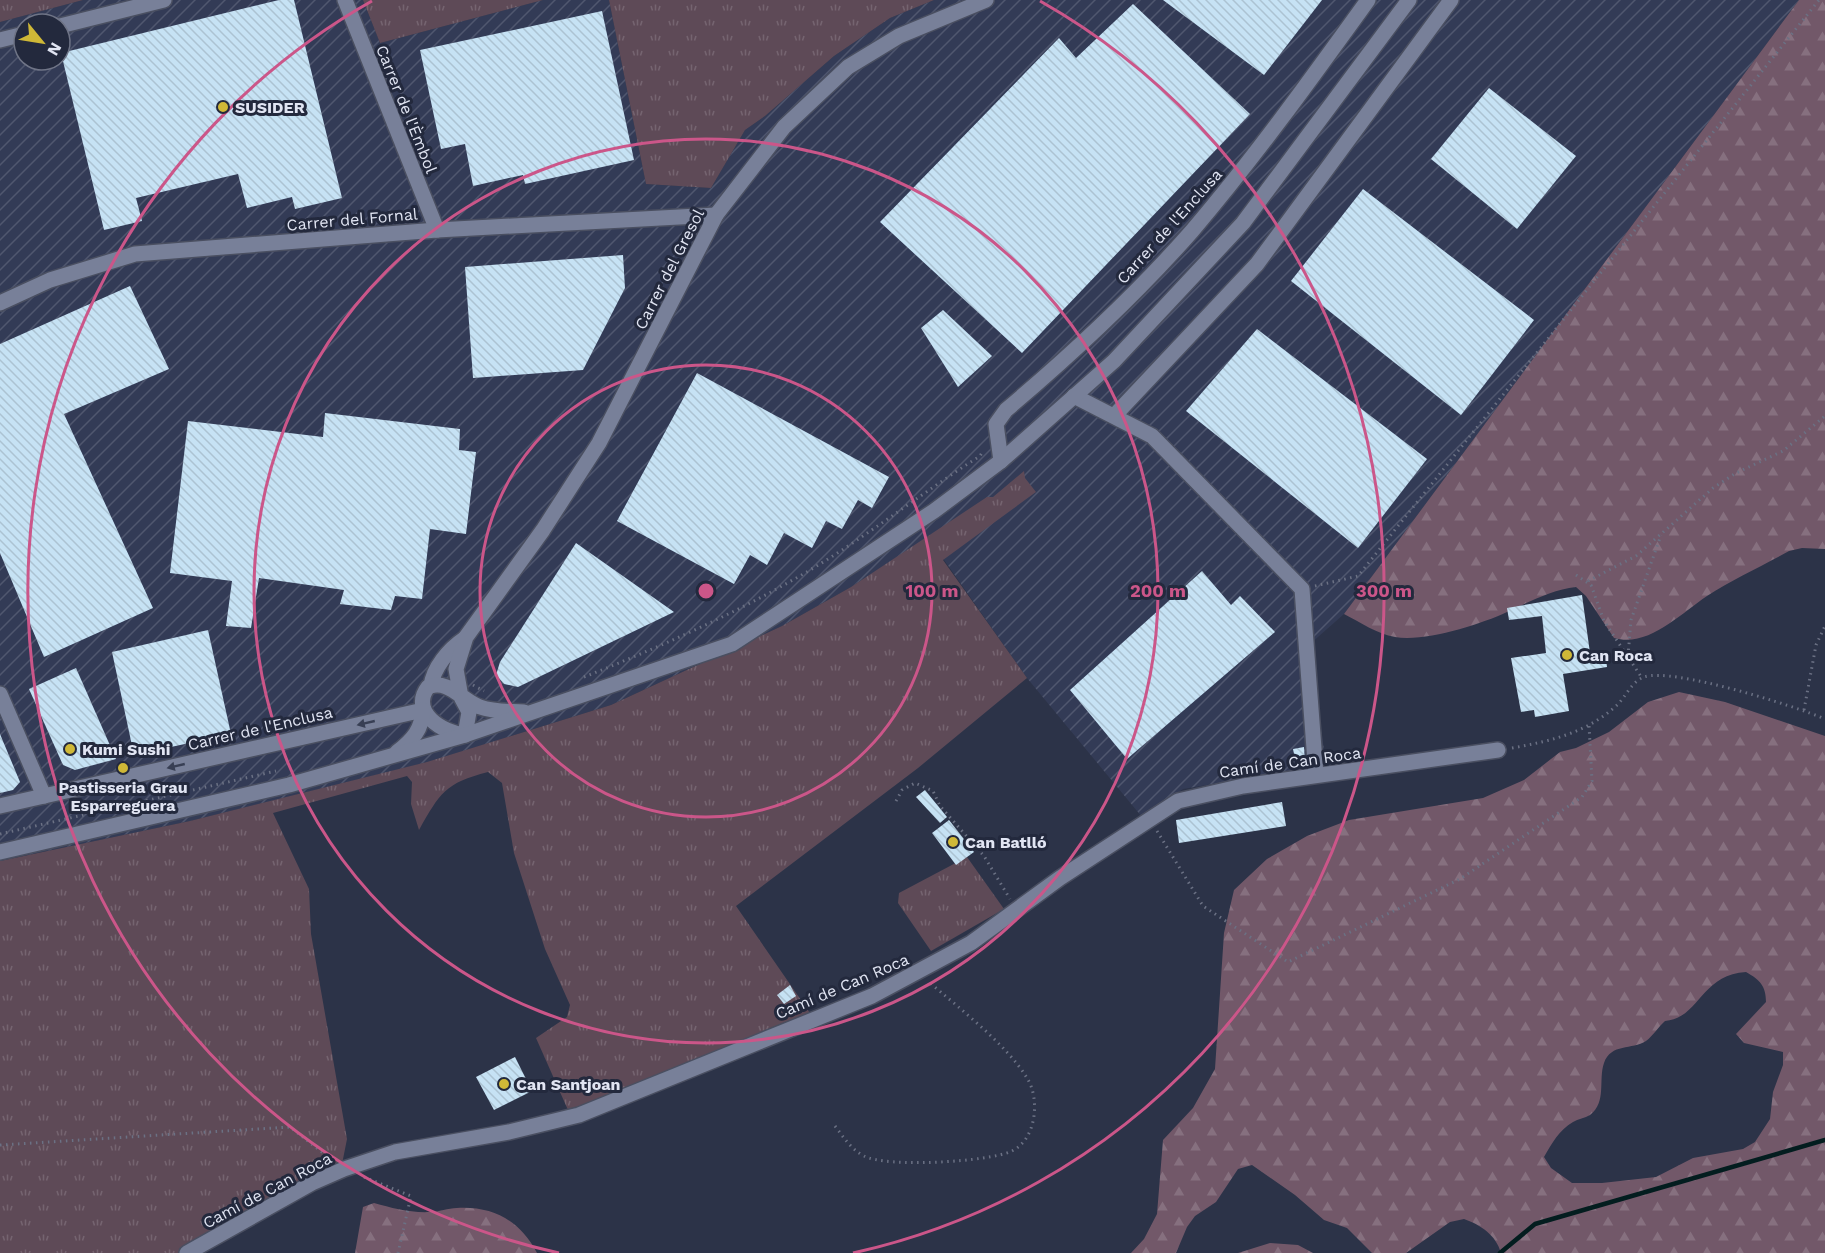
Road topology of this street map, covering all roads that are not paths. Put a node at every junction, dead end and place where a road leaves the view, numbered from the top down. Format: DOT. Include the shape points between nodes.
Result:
graph roads {
  1 [pos="164,0"];
  2 [pos="345,0"];
  3 [pos="986,0"];
  4 [pos="1368,0"];
  5 [pos="1409,0"];
  6 [pos="1451,0"];
  7 [pos="72,23"];
  8 [pos="716,215"];
  9 [pos="436,230"];
  10 [pos="0,303"];
  11 [pos="1074,396"];
  12 [pos="1114,416"];
  13 [pos="1001,460"];
  14 [pos="466,637"];
  15 [pos="430,686"];
  16 [pos="0,694"];
  17 [pos="460,697"];
  18 [pos="423,710"];
  19 [pos="532,713"];
  20 [pos="465,735"];
  21 [pos="1498,750"];
  22 [pos="393,754"];
  23 [pos="1316,775"];
  24 [pos="44,796"];
  25 [pos="0,806"];
  26 [pos="0,852"];
  27 [pos="187,1253"];
  1 -- 7 [label="street"];
  2 -- 9 [label="street, Carrer de l'Èmbol"];
  3 -- 8 [label="street, Carrer del Gresol" via="899,36 848,66 784,127"];
  4 -- 13 [label="street, Carrer de l'Enclusa" via="1290,108 1191,232 1118,309 1006,410 996,424"];
  5 -- 11 [label="street" via="1243,224 1114,361"];
  6 -- 12 [label="street" via="1257,264"];
  8 -- 9 [label="street, Carrer del Fornal"];
  8 -- 14 [label="street, Carrer del Gresol" via="599,443 543,530"];
  9 -- 10 [label="street, Carrer del Fornal" via="135,254 50,280"];
  11 -- 12 [label="street"];
  11 -- 13 [label="street"];
  12 -- 23 [label="street" via="1152,436 1302,589"];
  13 -- 19 [label="street" via="934,511 732,644"];
  14 -- 15 [label="street" via="446,656"];
  14 -- 17 [label="street" via="456,669"];
  15 -- 17 [label="street" via="445,685"];
  15 -- 18 [label="street" via="423,694"];
  16 -- 24 [label="street"];
  17 -- 19 [label="street" via="482,708"];
  17 -- 20 [label="street" via="469,712"];
  18 -- 20 [label="street" via="443,730"];
  18 -- 22 [label="street" via="419,730"];
  18 -- 24 [label="street, Carrer de l'Enclusa, one-way"];
  19 -- 20 [label="street"];
  20 -- 22 [label="street"];
  21 -- 23 [label="street, Camí de Can Roca"];
  22 -- 26 [label="street" via="289,785"];
  23 -- 27 [label="street, Camí de Can Roca" via="1178,801 1060,878 971,943 855,1003 579,1115 395,1152 344,1169"];
  24 -- 25 [label="street, Carrer de l'Enclusa"];
}
